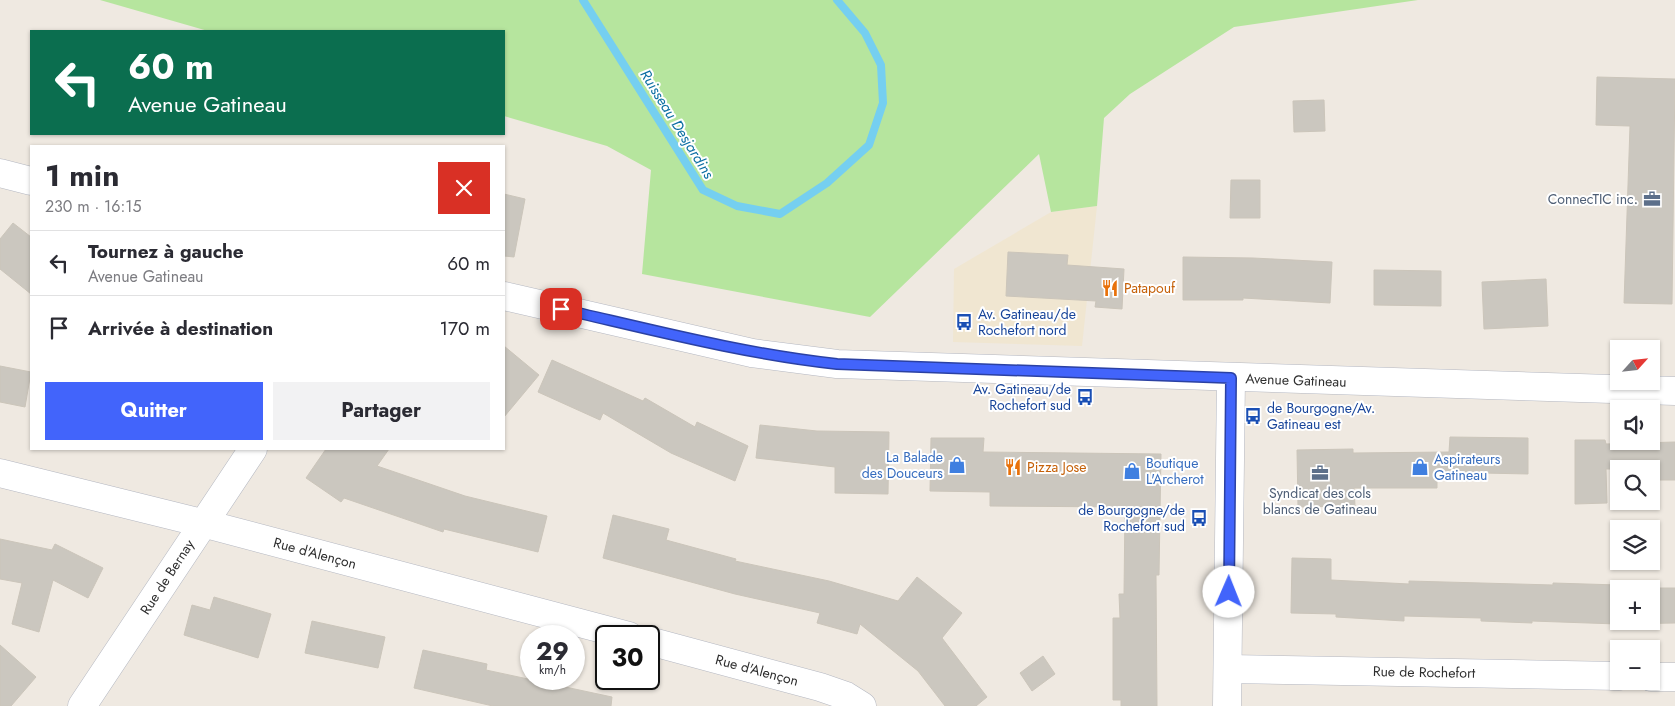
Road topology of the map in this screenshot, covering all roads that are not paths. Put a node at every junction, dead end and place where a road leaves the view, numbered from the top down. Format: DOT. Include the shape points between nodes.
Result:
graph roads {
  1 [pos="0,173"];
  2 [pos="30,181"];
  3 [pos="505,296"];
  4 [pos="1231,378"];
  5 [pos="1675,391"];
  6 [pos="253,450"];
  7 [pos="0,473"];
  8 [pos="202,523"];
  9 [pos="595,627"];
  10 [pos="660,645"];
  11 [pos="1229,669"];
  12 [pos="1610,676"];
  13 [pos="1660,676"];
  14 [pos="1675,677"];
  15 [pos="82,706"];
  16 [pos="862,706"];
  17 [pos="1227,706"];
  1 -- 2 [label="street"];
  3 -- 4 [label="street, Avenue Gatineau" via="752,353 796,360"];
  4 -- 5 [label="street, Avenue Gatineau"];
  4 -- 11 [label="street"];
  6 -- 8 [label="street, Rue de Bernay"];
  7 -- 8 [label="street, Rue d'Alençon"];
  8 -- 9 [label="street, Rue d'Alençon"];
  8 -- 15 [label="street, Rue de Bernay"];
  10 -- 16 [label="street, Rue d'Alençon" via="820,687 846,696"];
  11 -- 12 [label="street, Rue de Rochefort"];
  11 -- 17 [label="street"];
  13 -- 14 [label="street"];
}
